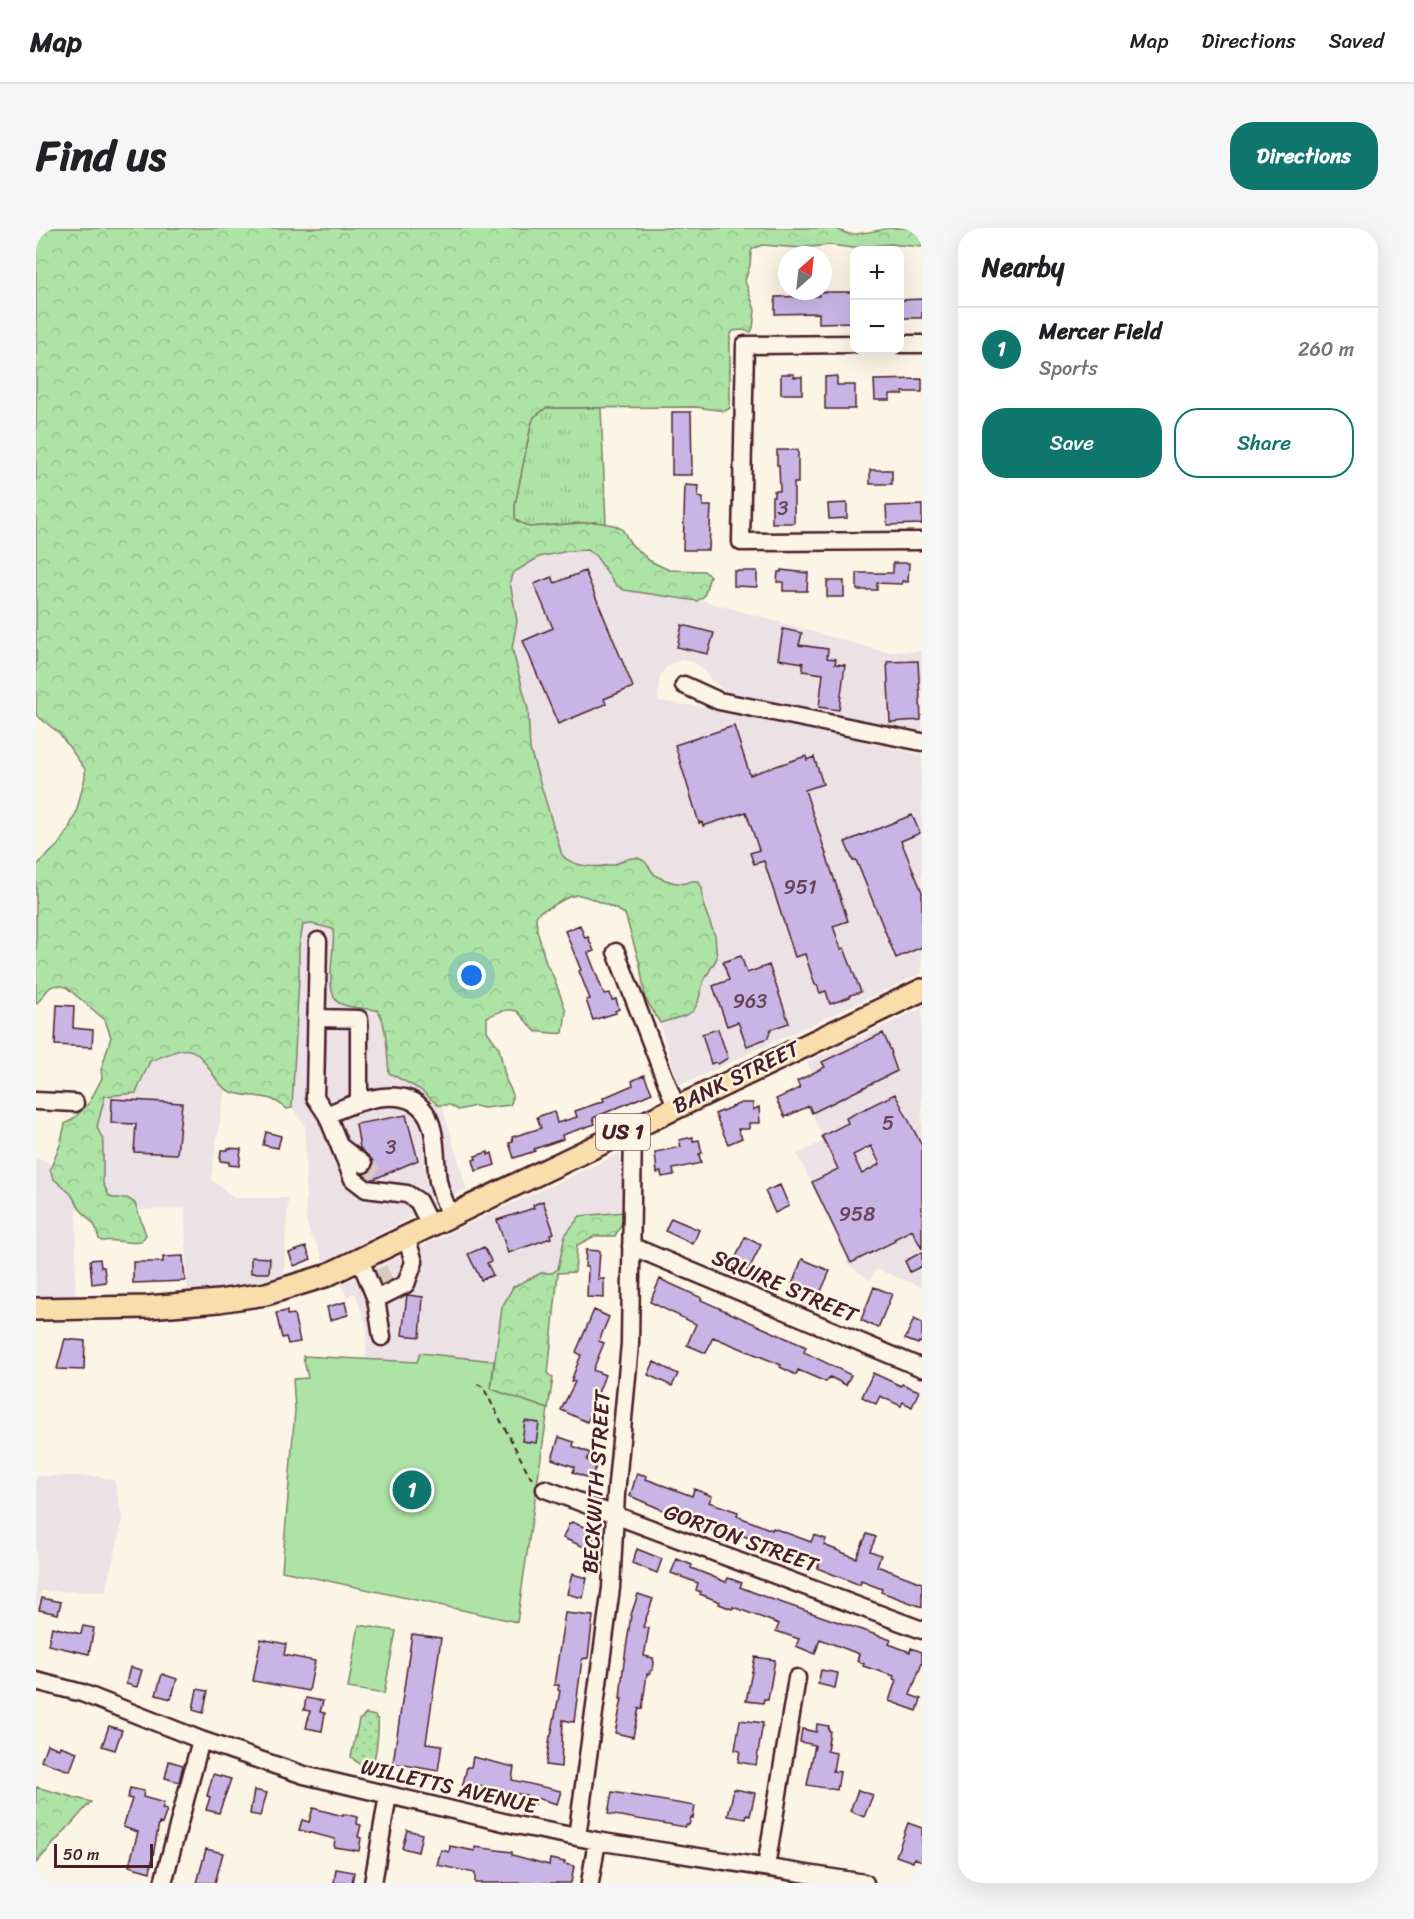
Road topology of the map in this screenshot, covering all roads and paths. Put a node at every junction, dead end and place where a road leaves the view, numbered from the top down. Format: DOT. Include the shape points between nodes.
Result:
graph roads {
  1 [pos="850,344"];
  2 [pos="904,344"];
  3 [pos="922,344"];
  4 [pos="922,541"];
  5 [pos="684,685"];
  6 [pos="922,742"];
  7 [pos="318,941"];
  8 [pos="616,952"];
  9 [pos="922,990"];
  10 [pos="316,1018"];
  11 [pos="36,1101"];
  12 [pos="359,1101"];
  13 [pos="75,1103"];
  14 [pos="676,1107"];
  15 [pos="327,1115"];
  16 [pos="633,1127"];
  17 [pos="341,1147"];
  18 [pos="363,1164"];
  19 [pos="379,1177"];
  20 [pos="389,1191"];
  21 [pos="451,1216"];
  22 [pos="430,1225"];
  23 [pos="406,1237"];
  24 [pos="631,1246"];
  25 [pos="360,1260"];
  26 [pos="414,1262"];
  27 [pos="395,1270"];
  28 [pos="376,1299"];
  29 [pos="36,1309"];
  30 [pos="382,1337"];
  31 [pos="922,1368"];
  32 [pos="477,1384"];
  33 [pos="543,1482"];
  34 [pos="616,1517"];
  35 [pos="922,1630"];
  36 [pos="797,1678"];
  37 [pos="36,1681"];
  38 [pos="201,1740"];
  39 [pos="388,1795"];
  40 [pos="577,1837"];
  41 [pos="597,1841"];
  42 [pos="766,1867"];
  43 [pos="163,1883"];
  44 [pos="373,1883"];
  45 [pos="590,1883"];
  46 [pos="865,1883"];
  1 -- 4 [label="street" via="745,345 741,542"];
  2 -- 3 [label="street"];
  5 -- 6 [label="street" via="719,701"];
  7 -- 10 [label="street"];
  8 -- 14 [label="street"];
  9 -- 14 [label="main road, BANK STREET / US 1"];
  10 -- 12 [label="street" via="359,1019"];
  10 -- 15 [label="street" via="315,1097"];
  11 -- 13 [label="street"];
  12 -- 15 [label="street"];
  12 -- 21 [label="street" via="401,1097 421,1108 429,1118 438,1180"];
  14 -- 16 [label="main road, BANK STREET / US 1"];
  15 -- 17 [label="street"];
  16 -- 21 [label="main road, BANK STREET / US 1"];
  16 -- 24 [label="street, BECKWITH STREET"];
  17 -- 18 [label="street"];
  17 -- 20 [label="street" via="353,1179 366,1189"];
  19 -- 20 [label="street"];
  20 -- 22 [label="street" via="407,1194 418,1201"];
  21 -- 22 [label="main road, BANK STREET / US 1"];
  22 -- 23 [label="main road, BANK STREET / US 1"];
  23 -- 25 [label="main road, BANK STREET / US 1"];
  23 -- 26 [label="street"];
  24 -- 31 [label="street, SQUIRE STREET"];
  24 -- 34 [label="street, BECKWITH STREET" via="630,1344"];
  25 -- 28 [label="street" via="372,1280"];
  25 -- 29 [label="main road, BANK STREET / US 1" via="325,1276 266,1294 148,1307"];
  26 -- 27 [label="street"];
  26 -- 28 [label="street" via="406,1284"];
  28 -- 30 [label="street"];
  32 -- 33 [label="path" via="483,1388 531,1478"];
  33 -- 34 [label="street, GORTON STREET"];
  34 -- 35 [label="street, GORTON STREET"];
  34 -- 40 [label="street, BECKWITH STREET" via="611,1588"];
  36 -- 42 [label="street"];
  37 -- 38 [label="street, WILLETTS AVENUE" via="82,1693"];
  38 -- 39 [label="street, WILLETTS AVENUE" via="304,1775"];
  38 -- 43 [label="street"];
  39 -- 40 [label="street, WILLETTS AVENUE"];
  39 -- 44 [label="street"];
  40 -- 41 [label="street, WILLETTS AVENUE"];
  41 -- 42 [label="street, WILLETTS AVENUE"];
  41 -- 45 [label="street"];
  42 -- 46 [label="street, WILLETTS AVENUE"];
}
